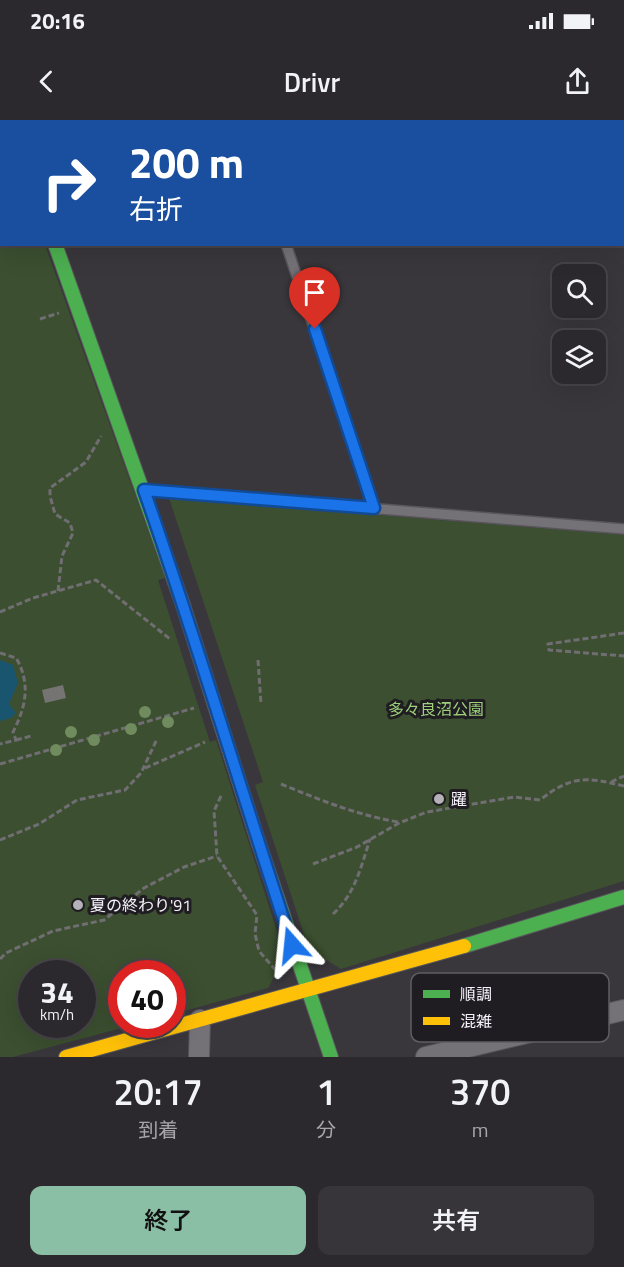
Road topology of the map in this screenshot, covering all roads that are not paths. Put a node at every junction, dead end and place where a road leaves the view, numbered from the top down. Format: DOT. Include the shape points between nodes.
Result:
graph roads {
  1 [pos="56,246"];
  2 [pos="287,246"];
  3 [pos="144,490"];
  4 [pos="374,508"];
  5 [pos="624,530"];
  6 [pos="624,897"];
  7 [pos="307,990"];
  8 [pos="624,1010"];
  9 [pos="609,1014"];
  10 [pos="200,1020"];
  11 [pos="489,1042"];
  12 [pos="66,1057"];
  13 [pos="200,1057"];
  14 [pos="331,1057"];
  15 [pos="426,1057"];
  1 -- 3 [label="street"];
  2 -- 4 [label="lane"];
  3 -- 4 [label="lane"];
  3 -- 7 [label="street"];
  4 -- 5 [label="lane"];
  6 -- 7 [label="street"];
  7 -- 10 [label="street"];
  7 -- 14 [label="street"];
  8 -- 9 [label="street"];
  10 -- 12 [label="street"];
  10 -- 13 [label="street"];
  11 -- 15 [label="street"];
}
